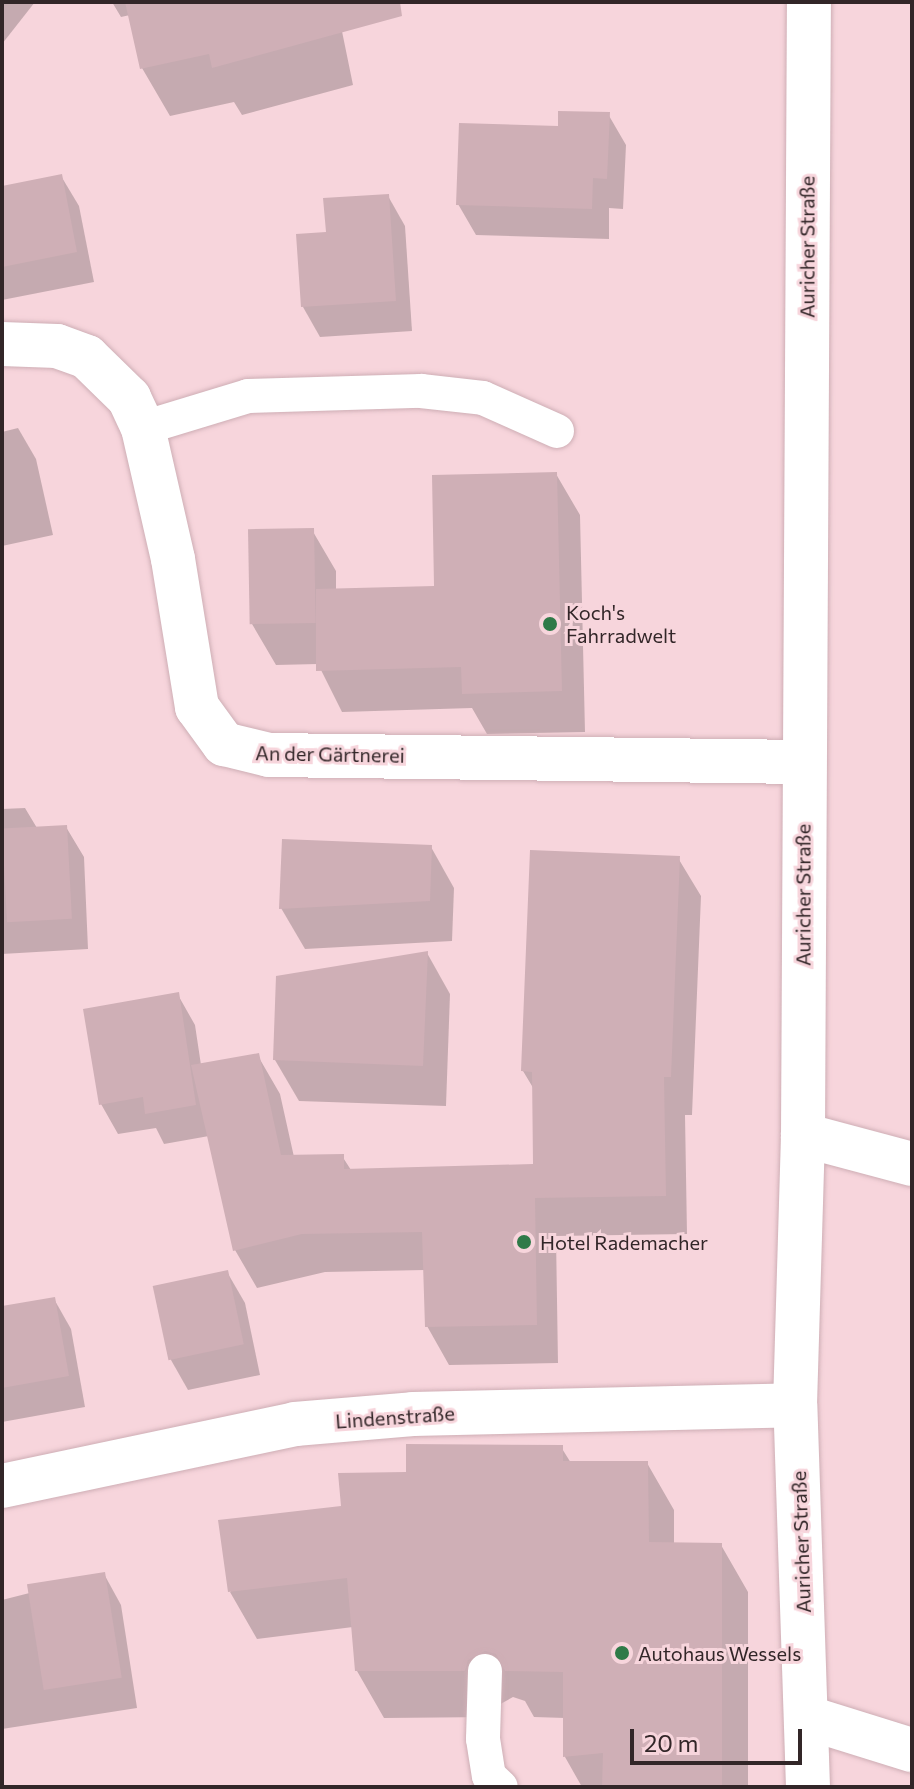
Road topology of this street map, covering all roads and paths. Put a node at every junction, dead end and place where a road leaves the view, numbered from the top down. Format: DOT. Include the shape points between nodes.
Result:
graph roads {
  1 [pos="809,2"];
  2 [pos="2,344"];
  3 [pos="143,428"];
  4 [pos="557,431"];
  5 [pos="803,762"];
  6 [pos="803,1135"];
  7 [pos="912,1164"];
  8 [pos="795,1405"];
  9 [pos="2,1486"];
  10 [pos="485,1671"];
  11 [pos="809,1718"];
  12 [pos="912,1750"];
  13 [pos="501,1787"];
  14 [pos="808,1787"];
  1 -- 5 [label="street, Auricher Straße"];
  2 -- 3 [label="street, An der Gärtnerei" via="57,346 87,357 129,398"];
  3 -- 4 [label="lane" via="248,396 421,391 483,398"];
  3 -- 5 [label="street, An der Gärtnerei" via="173,559 197,707 224,744 269,755"];
  5 -- 6 [label="street, Auricher Straße"];
  6 -- 7 [label="street"];
  6 -- 8 [label="street, Auricher Straße"];
  8 -- 9 [label="street, Lindenstraße" via="413,1414 295,1424"];
  8 -- 11 [label="street, Auricher Straße"];
  10 -- 13 [label="lane" via="483,1739 489,1776"];
  11 -- 12 [label="street"];
  11 -- 14 [label="street, Auricher Straße"];
}
